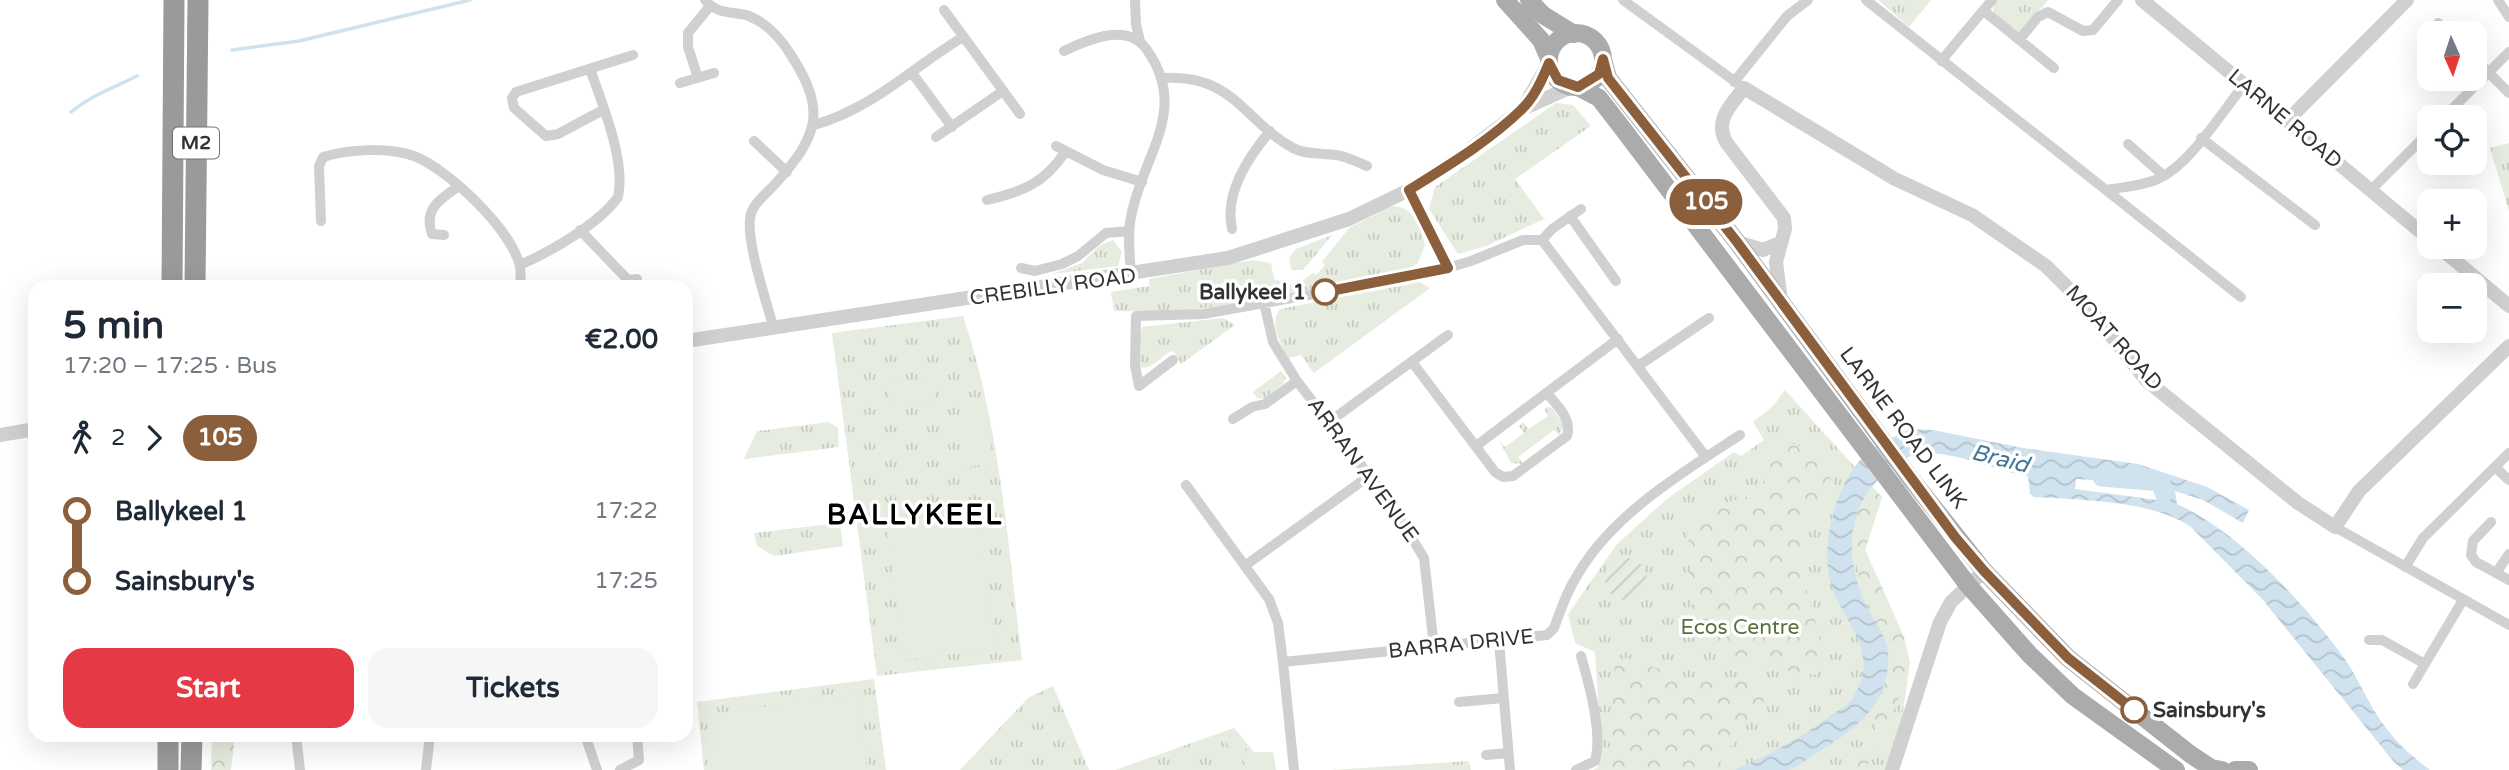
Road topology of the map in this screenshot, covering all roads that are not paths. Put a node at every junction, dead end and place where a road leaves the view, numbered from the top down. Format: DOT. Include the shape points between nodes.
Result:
graph roads {
  1 [pos="172,0"];
  2 [pos="1135,0"];
  3 [pos="1504,0"];
  4 [pos="1529,0"];
  5 [pos="1623,0"];
  6 [pos="1808,0"];
  7 [pos="1866,0"];
  8 [pos="1992,0"];
  9 [pos="2118,0"];
  10 [pos="2142,0"];
  11 [pos="2407,0"];
  12 [pos="2498,0"];
  13 [pos="198,2"];
  14 [pos="708,3"];
  15 [pos="944,10"];
  16 [pos="1984,11"];
  17 [pos="2509,17"];
  18 [pos="1574,34"];
  19 [pos="963,37"];
  20 [pos="2020,40"];
  21 [pos="1140,41"];
  22 [pos="1064,51"];
  23 [pos="2509,52"];
  24 [pos="633,55"];
  25 [pos="1603,59"];
  26 [pos="1549,61"];
  27 [pos="1941,61"];
  28 [pos="2054,68"];
  29 [pos="590,69"];
  30 [pos="2487,70"];
  31 [pos="714,73"];
  32 [pos="912,73"];
  33 [pos="2490,73"];
  34 [pos="698,78"];
  35 [pos="1163,78"];
  36 [pos="680,83"];
  37 [pos="1739,85"];
  38 [pos="2244,85"];
  39 [pos="1575,87"];
  40 [pos="1003,91"];
  41 [pos="2509,93"];
  42 [pos="2457,105"];
  43 [pos="1522,109"];
  44 [pos="603,110"];
  45 [pos="1020,114"];
  46 [pos="2289,119"];
  47 [pos="814,125"];
  48 [pos="952,127"];
  49 [pos="1270,131"];
  50 [pos="936,137"];
  51 [pos="2201,138"];
  52 [pos="754,141"];
  53 [pos="2128,144"];
  54 [pos="2417,144"];
  55 [pos="1367,166"];
  56 [pos="786,172"];
  57 [pos="2164,176"];
  58 [pos="1142,182"];
  59 [pos="458,186"];
  60 [pos="1409,190"];
  61 [pos="2106,190"];
  62 [pos="2371,190"];
  63 [pos="987,200"];
  64 [pos="1581,209"];
  65 [pos="1570,216"];
  66 [pos="320,221"];
  67 [pos="2315,225"];
  68 [pos="1231,229"];
  69 [pos="2417,229"];
  70 [pos="580,230"];
  71 [pos="1129,231"];
  72 [pos="444,235"];
  73 [pos="1542,240"];
  74 [pos="1737,242"];
  75 [pos="1780,243"];
  76 [pos="2453,259"];
  77 [pos="520,265"];
  78 [pos="1021,268"];
  79 [pos="1448,268"];
  80 [pos="1131,275"];
  81 [pos="637,279"];
  82 [pos="172,280"];
  83 [pos="195,280"];
  84 [pos="521,280"];
  85 [pos="1616,281"];
  86 [pos="2241,297"];
  87 [pos="1781,301"];
  88 [pos="1264,303"];
  89 [pos="2509,306"];
  90 [pos="1709,318"];
  91 [pos="773,326"];
  92 [pos="1448,335"];
  93 [pos="693,340"];
  94 [pos="1618,340"];
  95 [pos="2509,346"];
  96 [pos="1173,360"];
  97 [pos="1412,362"];
  98 [pos="1638,366"];
  99 [pos="1297,381"];
  100 [pos="1546,393"];
  101 [pos="1233,419"];
  102 [pos="1329,422"];
  103 [pos="28,430"];
  104 [pos="0,435"];
  105 [pos="1740,435"];
  106 [pos="1476,446"];
  107 [pos="2509,453"];
  108 [pos="1706,457"];
  109 [pos="2496,467"];
  110 [pos="1369,476"];
  111 [pos="2509,480"];
  112 [pos="1186,485"];
  113 [pos="2491,522"];
  114 [pos="2335,527"];
  115 [pos="2509,554"];
  116 [pos="1246,565"];
  117 [pos="2405,567"];
  118 [pos="1984,571"];
  119 [pos="2496,573"];
  120 [pos="2509,580"];
  121 [pos="1968,585"];
  122 [pos="2463,600"];
  123 [pos="1951,602"];
  124 [pos="1987,607"];
  125 [pos="2509,625"];
  126 [pos="2369,640"];
  127 [pos="1499,641"];
  128 [pos="1434,647"];
  129 [pos="1581,656"];
  130 [pos="1283,662"];
  131 [pos="2425,664"];
  132 [pos="2413,684"];
  133 [pos="1503,698"];
  134 [pos="1460,702"];
  135 [pos="168,742"];
  136 [pos="192,742"];
  137 [pos="297,742"];
  138 [pos="429,742"];
  139 [pos="587,742"];
  140 [pos="638,742"];
  141 [pos="1508,753"];
  142 [pos="1486,755"];
  143 [pos="167,770"];
  144 [pos="191,770"];
  145 [pos="300,770"];
  146 [pos="426,770"];
  147 [pos="597,770"];
  148 [pos="620,770"];
  149 [pos="1294,770"];
  150 [pos="1510,770"];
  151 [pos="1576,770"];
  152 [pos="1892,770"];
  153 [pos="2176,770"];
  154 [pos="2222,770"];
  155 [pos="2235,770"];
  156 [pos="2249,770"];
  1 -- 82 [label="highway, M2"];
  2 -- 21 [label="street"];
  3 -- 26 [label="main road" via="1541,40"];
  4 -- 18 [label="main road" via="1543,15"];
  5 -- 37 [label="street, MOAT ROAD"];
  6 -- 37 [label="street" via="1787,16"];
  7 -- 27 [label="street"];
  8 -- 16 [label="street"];
  9 -- 20 [label="street" via="2093,30 2083,30 2048,12 2038,17"];
  10 -- 38 [label="street, LARNE ROAD"];
  11 -- 46 [label="street"];
  12 -- 17 [label="street"];
  13 -- 83 [label="highway, M2"];
  14 -- 34 [label="street" via="688,33"];
  14 -- 47 [label="street" via="724,13 747,15 774,33 804,79"];
  15 -- 19 [label="street"];
  16 -- 20 [label="street"];
  16 -- 27 [label="street"];
  18 -- 25 [label="main road" via="1597,43"];
  18 -- 26 [label="main road" via="1558,40"];
  19 -- 32 [label="street"];
  19 -- 40 [label="street"];
  20 -- 28 [label="street"];
  21 -- 22 [label="street" via="1131,36 1107,36"];
  21 -- 35 [label="street"];
  23 -- 33 [label="street"];
  24 -- 29 [label="street"];
  25 -- 39 [label="main road" via="1599,74"];
  25 -- 74 [label="main road, LARNE ROAD LINK" via="1608,78"];
  26 -- 39 [label="main road" via="1558,80"];
  26 -- 43 [label="street, CREBILLY ROAD" via="1538,88"];
  27 -- 61 [label="street"];
  29 -- 44 [label="street"];
  29 -- 44 [label="street" via="516,92 512,103 546,136"];
  30 -- 33 [label="street"];
  31 -- 34 [label="street"];
  32 -- 47 [label="street" via="841,118"];
  32 -- 48 [label="street"];
  33 -- 41 [label="street"];
  33 -- 42 [label="street"];
  34 -- 36 [label="street"];
  35 -- 49 [label="street" via="1187,78 1219,89"];
  35 -- 58 [label="street" via="1163,122"];
  37 -- 75 [label="street" via="1723,117 1722,136 1783,216"];
  37 -- 114 [label="street, MOAT ROAD" via="1895,179 1972,215 2046,266 2094,313 2146,380 2298,503"];
  38 -- 46 [label="street, LARNE ROAD"];
  38 -- 51 [label="street"];
  39 -- 43 [label="street, CREBILLY ROAD"];
  39 -- 121 [label="main road, LARNE ROAD LINK" via="1599,98"];
  40 -- 45 [label="street"];
  40 -- 48 [label="street"];
  43 -- 60 [label="street, CREBILLY ROAD"];
  44 -- 70 [label="street" via="619,166 619,192 612,205"];
  46 -- 62 [label="street, LARNE ROAD"];
  47 -- 56 [label="street"];
  48 -- 50 [label="street"];
  49 -- 55 [label="street" via="1296,149"];
  49 -- 68 [label="street" via="1239,178 1229,212"];
  51 -- 57 [label="street"];
  51 -- 67 [label="street"];
  52 -- 56 [label="street"];
  53 -- 57 [label="street"];
  54 -- 62 [label="street"];
  56 -- 91 [label="street" via="752,211 750,223"];
  57 -- 61 [label="street"];
  58 -- 63 [label="street" via="1103,170 1061,149 1055,166 1036,184"];
  58 -- 71 [label="street"];
  59 -- 66 [label="street" via="426,162 401,152 329,155 319,166"];
  59 -- 72 [label="street" via="438,200 429,217 432,234"];
  59 -- 77 [label="street" via="493,221"];
  60 -- 79 [label="street"];
  60 -- 80 [label="street, CREBILLY ROAD" via="1349,219 1272,246"];
  61 -- 86 [label="street"];
  62 -- 69 [label="street, LARNE ROAD"];
  64 -- 65 [label="street"];
  65 -- 73 [label="street"];
  65 -- 85 [label="street"];
  70 -- 77 [label="street"];
  70 -- 81 [label="street" via="617,272 628,280"];
  71 -- 78 [label="street" via="1106,233 1062,264 1035,271"];
  71 -- 80 [label="street"];
  73 -- 79 [label="street" via="1523,240"];
  73 -- 94 [label="street"];
  74 -- 75 [label="street" via="1763,250"];
  74 -- 87 [label="main road, LARNE ROAD LINK"];
  75 -- 87 [label="street" via="1777,274"];
  76 -- 89 [label="street"];
  77 -- 84 [label="street"];
  79 -- 88 [label="street"];
  80 -- 91 [label="street, CREBILLY ROAD"];
  87 -- 118 [label="main road, LARNE ROAD LINK"];
  88 -- 96 [label="street" via="1194,315 1136,316 1139,386"];
  88 -- 99 [label="street, ARRAN AVENUE" via="1275,345"];
  90 -- 98 [label="street"];
  91 -- 93 [label="street, CREBILLY ROAD"];
  92 -- 97 [label="street"];
  94 -- 98 [label="street"];
  94 -- 100 [label="street"];
  95 -- 114 [label="street" via="2359,491"];
  97 -- 102 [label="street"];
  97 -- 106 [label="street"];
  98 -- 108 [label="street"];
  99 -- 101 [label="street"];
  99 -- 102 [label="street, ARRAN AVENUE"];
  100 -- 106 [label="street"];
  100 -- 106 [label="street" via="1568,423 1562,441 1508,478 1495,472"];
  102 -- 110 [label="street, ARRAN AVENUE"];
  103 -- 104 [label="street"];
  105 -- 108 [label="street, BARRA DRIVE"];
  107 -- 109 [label="street"];
  108 -- 127 [label="street, BARRA DRIVE" via="1638,508 1602,542 1579,572 1551,633"];
  109 -- 111 [label="street"];
  109 -- 117 [label="street" via="2423,538"];
  110 -- 116 [label="street"];
  110 -- 128 [label="street, ARRAN AVENUE" via="1424,558"];
  112 -- 116 [label="street"];
  113 -- 119 [label="street" via="2473,541 2470,552 2476,562"];
  114 -- 117 [label="street, MOAT ROAD"];
  115 -- 119 [label="street"];
  116 -- 130 [label="street" via="1274,609"];
  117 -- 122 [label="street, MOAT ROAD"];
  118 -- 121 [label="street"];
  118 -- 154 [label="main road, LARNE ROAD LINK" via="2068,658 2190,754"];
  119 -- 120 [label="street"];
  121 -- 123 [label="street"];
  121 -- 124 [label="main road, LARNE ROAD LINK"];
  122 -- 125 [label="street, MOAT ROAD"];
  122 -- 131 [label="street"];
  123 -- 124 [label="street"];
  123 -- 152 [label="street" via="1940,622"];
  124 -- 153 [label="main road, LARNE ROAD LINK" via="2073,696"];
  126 -- 131 [label="street" via="2382,640"];
  127 -- 128 [label="street, BARRA DRIVE"];
  127 -- 133 [label="street"];
  128 -- 130 [label="street, BARRA DRIVE"];
  129 -- 151 [label="street" via="1591,693 1597,750 1595,761"];
  130 -- 149 [label="street"];
  131 -- 132 [label="street"];
  133 -- 134 [label="street"];
  133 -- 141 [label="street"];
  135 -- 143 [label="highway"];
  136 -- 144 [label="highway"];
  137 -- 145 [label="street"];
  138 -- 146 [label="street"];
  139 -- 147 [label="street"];
  140 -- 148 [label="street" via="639,760"];
  141 -- 142 [label="street"];
  141 -- 150 [label="street"];
  155 -- 156 [label="main road"];
}
